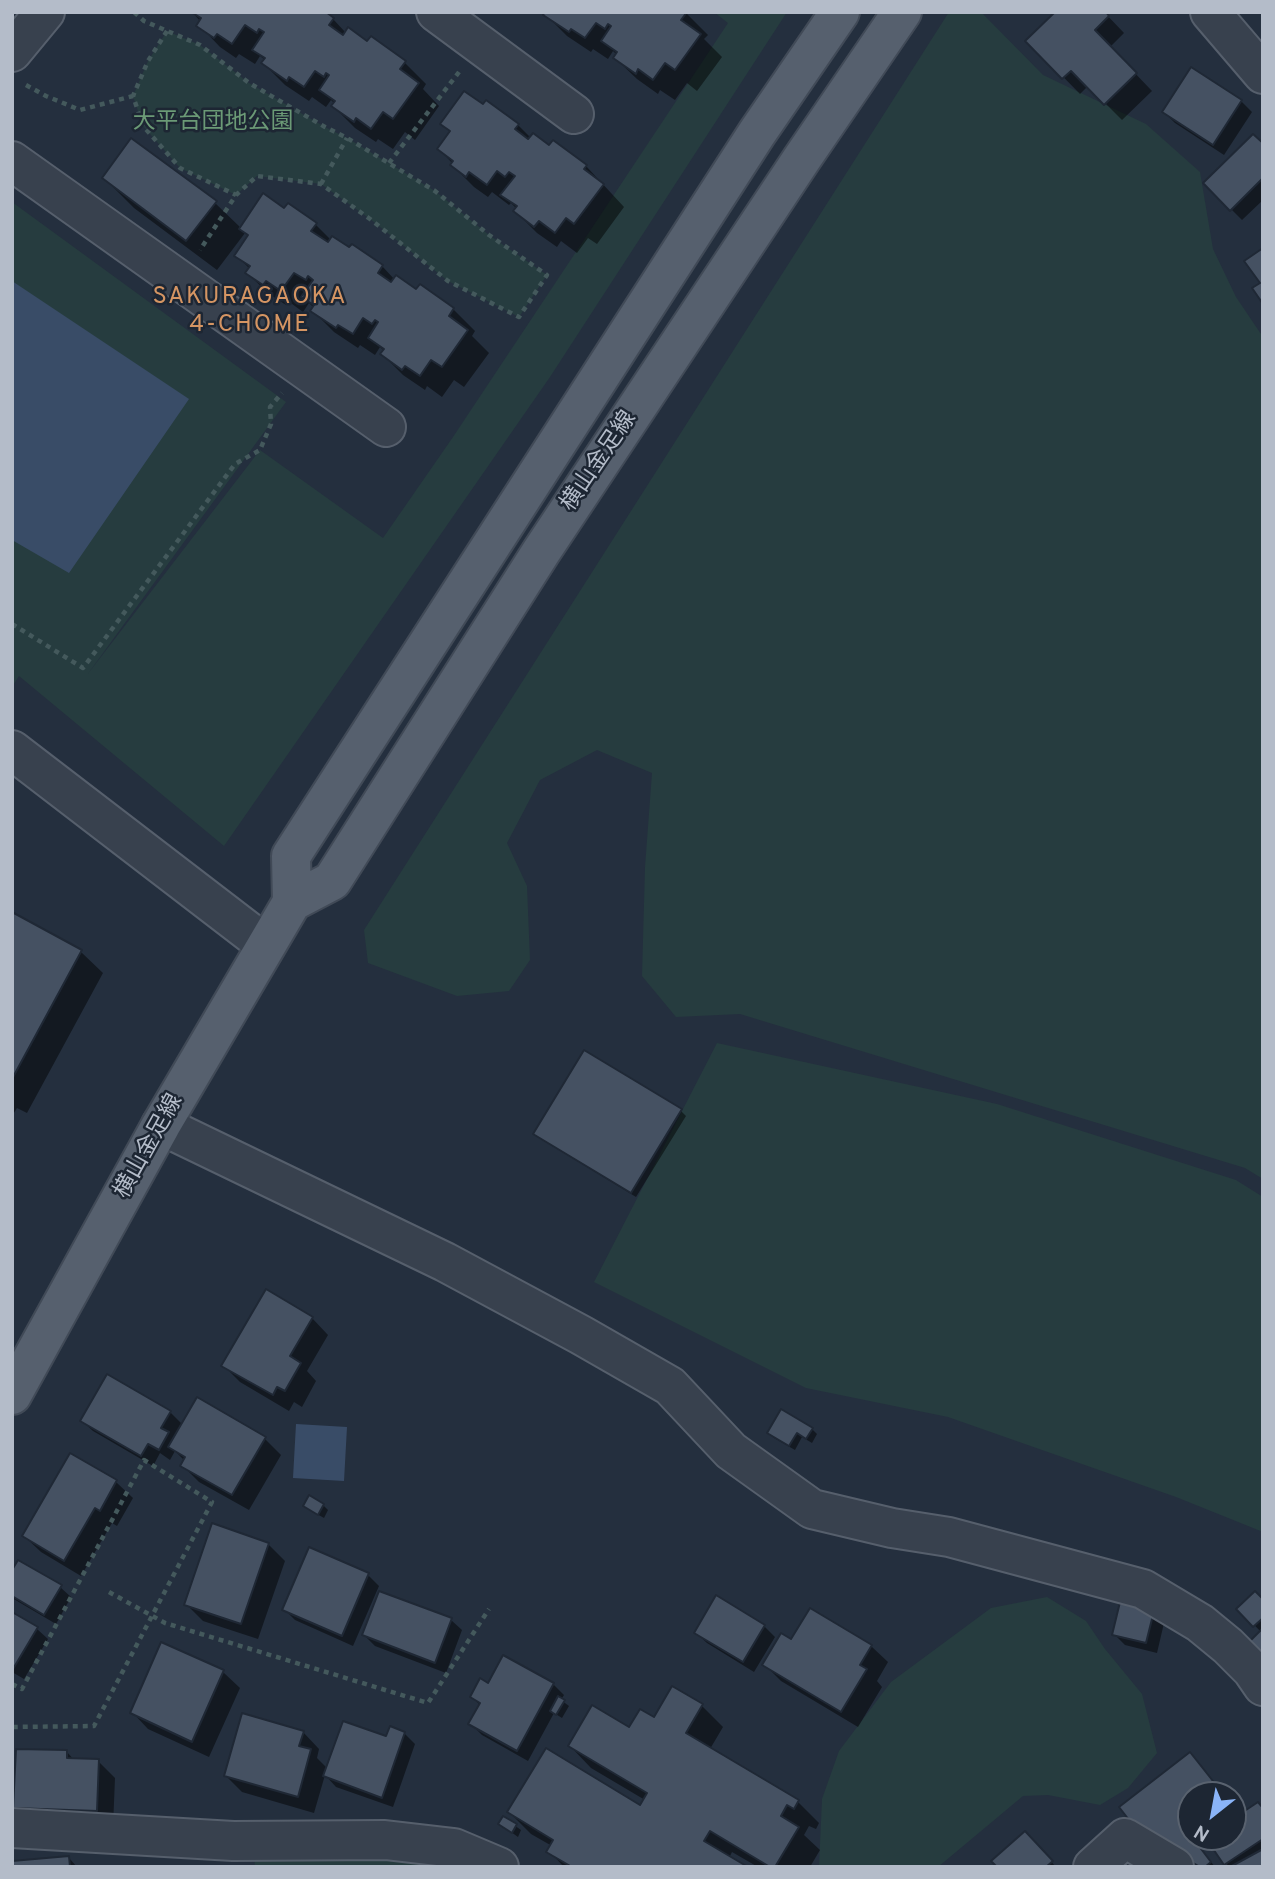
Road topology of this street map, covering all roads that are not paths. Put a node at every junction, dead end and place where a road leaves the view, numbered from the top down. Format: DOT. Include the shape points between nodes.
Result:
graph roads {
  1 [pos="44,12"];
  2 [pos="436,12"];
  3 [pos="840,12"];
  4 [pos="902,12"];
  5 [pos="1210,12"];
  6 [pos="18,68"];
  7 [pos="1263,74"];
  8 [pos="574,114"];
  9 [pos="12,161"];
  10 [pos="386,427"];
  11 [pos="12,750"];
  12 [pos="292,902"];
  13 [pos="266,945"];
  14 [pos="162,1125"];
  15 [pos="12,1395"];
  16 [pos="1263,1686"];
  17 [pos="12,1828"];
  18 [pos="234,1854"];
  19 [pos="499,1867"];
  20 [pos="1093,1867"];
  21 [pos="1174,1867"];
  1 -- 6 [label="street"];
  2 -- 8 [label="street"];
  3 -- 12 [label="main road, 横山金足線" via="291,856"];
  4 -- 12 [label="main road, 横山金足線" via="548,540 332,881"];
  5 -- 7 [label="street"];
  9 -- 10 [label="street"];
  11 -- 13 [label="street"];
  12 -- 13 [label="main road, 横山金足線"];
  13 -- 14 [label="main road, 横山金足線"];
  14 -- 15 [label="main road, 横山金足線"];
  14 -- 16 [label="street" via="445,1262 670,1387 731,1451 812,1509 949,1537 1143,1589 1200,1623 1244,1662"];
  17 -- 18 [label="street"];
  18 -- 19 [label="street" via="385,1840 454,1848"];
  20 -- 21 [label="street" via="1125,1838"];
}
